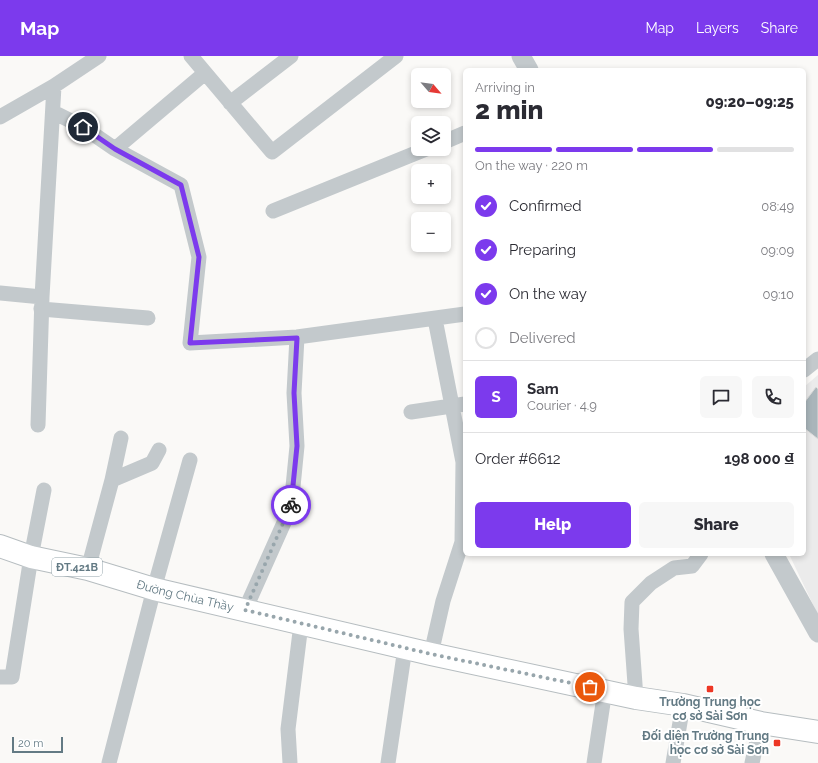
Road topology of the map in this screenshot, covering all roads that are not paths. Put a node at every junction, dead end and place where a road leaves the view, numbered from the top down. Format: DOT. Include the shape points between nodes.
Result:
graph roads {
  1 [pos="191,56"];
  2 [pos="291,56"];
  3 [pos="396,56"];
  4 [pos="522,56"];
  5 [pos="94,57"];
  6 [pos="528,68"];
  7 [pos="205,73"];
  8 [pos="54,86"];
  9 [pos="230,103"];
  10 [pos="53,112"];
  11 [pos="0,117"];
  12 [pos="463,134"];
  13 [pos="451,139"];
  14 [pos="115,149"];
  15 [pos="411,155"];
  16 [pos="273,211"];
  17 [pos="0,293"];
  18 [pos="41,303"];
  19 [pos="463,314"];
  20 [pos="148,318"];
  21 [pos="435,319"];
  22 [pos="297,338"];
  23 [pos="818,359"];
  24 [pos="806,368"];
  25 [pos="459,405"];
  26 [pos="411,412"];
  27 [pos="38,425"];
  28 [pos="121,438"];
  29 [pos="159,450"];
  30 [pos="190,460"];
  31 [pos="112,480"];
  32 [pos="44,490"];
  33 [pos="0,546"];
  34 [pos="700,556"];
  35 [pos="775,556"];
  36 [pos="31,557"];
  37 [pos="88,569"];
  38 [pos="154,589"];
  39 [pos="245,610"];
  40 [pos="301,624"];
  41 [pos="818,633"];
  42 [pos="405,648"];
  43 [pos="431,654"];
  44 [pos="0,677"];
  45 [pos="605,690"];
  46 [pos="636,698"];
  47 [pos="683,706"];
  48 [pos="761,723"];
  49 [pos="818,732"];
  50 [pos="109,763"];
  51 [pos="290,763"];
  52 [pos="388,763"];
  53 [pos="594,763"];
  54 [pos="673,763"];
  55 [pos="752,763"];
  1 -- 7 [label="street"];
  2 -- 9 [label="street"];
  3 -- 9 [label="street" via="272,152"];
  4 -- 6 [label="street"];
  5 -- 8 [label="street"];
  7 -- 9 [label="street"];
  7 -- 14 [label="street"];
  8 -- 10 [label="street"];
  8 -- 11 [label="street"];
  10 -- 14 [label="street" via="83,127"];
  10 -- 18 [label="street"];
  12 -- 13 [label="street"];
  14 -- 22 [label="street" via="181,185 199,257 190,343"];
  15 -- 16 [label="street"];
  17 -- 18 [label="street"];
  18 -- 20 [label="street"];
  18 -- 27 [label="street"];
  19 -- 21 [label="street"];
  21 -- 22 [label="street"];
  21 -- 25 [label="street"];
  22 -- 39 [label="street" via="294,393 297,446 291,507"];
  23 -- 24 [label="street"];
  25 -- 26 [label="street"];
  25 -- 43 [label="street" via="463,462 462,542 443,601"];
  28 -- 31 [label="street"];
  29 -- 31 [label="street" via="152,463"];
  30 -- 38 [label="street"];
  31 -- 37 [label="street"];
  32 -- 36 [label="street"];
  33 -- 36 [label="main road, Đường Chùa Thầy / ĐT.421B"];
  34 -- 46 [label="street" via="692,566 674,568 651,583 632,602 631,629"];
  35 -- 41 [label="street"];
  36 -- 37 [label="main road, Đường Chùa Thầy / ĐT.421B"];
  36 -- 44 [label="street" via="12,677"];
  37 -- 38 [label="main road, Đường Chùa Thầy / ĐT.421B"];
  38 -- 39 [label="main road, Đường Chùa Thầy / ĐT.421B"];
  38 -- 50 [label="street"];
  39 -- 40 [label="main road, Đường Chùa Thầy / ĐT.421B"];
  40 -- 42 [label="main road, Đường Chùa Thầy / ĐT.421B"];
  40 -- 51 [label="street" via="288,729"];
  42 -- 43 [label="main road, Đường Chùa Thầy / ĐT.421B"];
  42 -- 52 [label="street"];
  43 -- 45 [label="main road, Đường Chùa Thầy / ĐT.421B"];
  45 -- 46 [label="main road, Đường Chùa Thầy / ĐT.421B"];
  45 -- 53 [label="street"];
  46 -- 47 [label="main road, Đường Chùa Thầy / ĐT.421B"];
  47 -- 48 [label="main road, Đường Chùa Thầy / ĐT.421B"];
  47 -- 54 [label="street"];
  48 -- 49 [label="main road, Đường Chùa Thầy / ĐT.421B"];
  48 -- 55 [label="street"];
}
